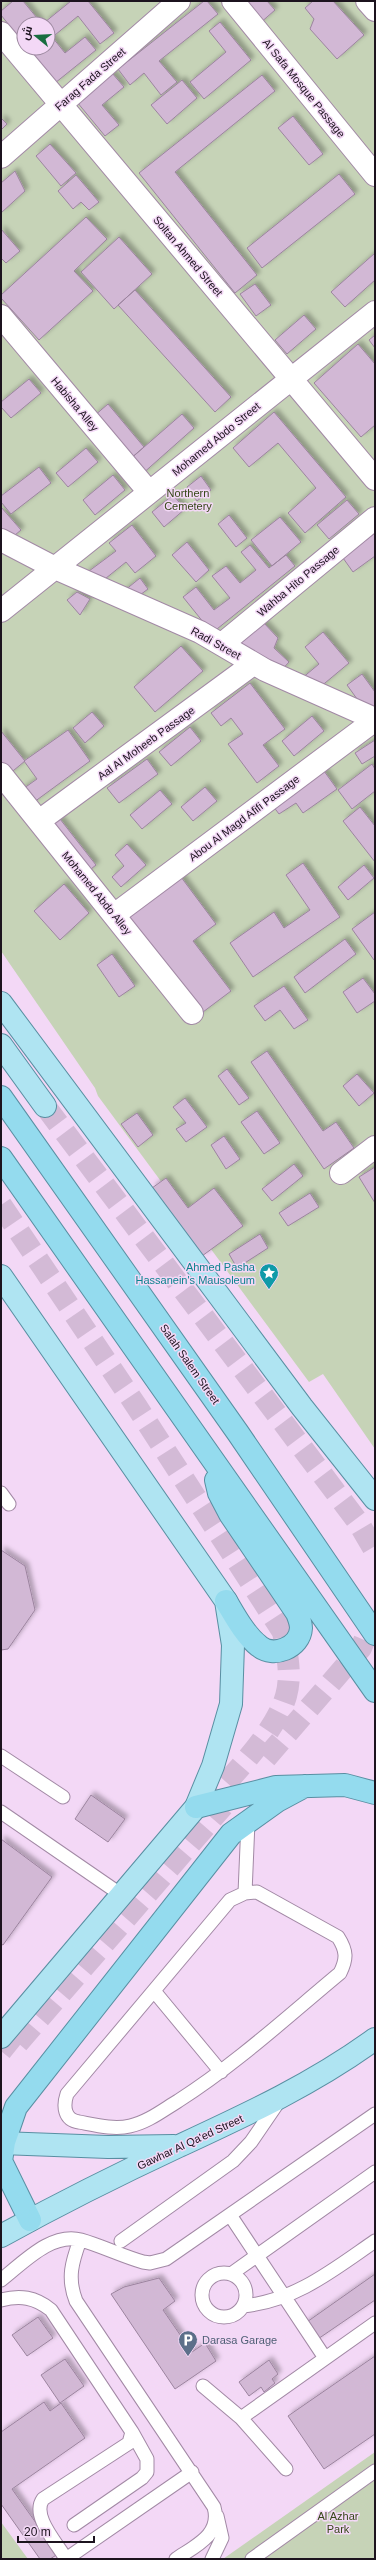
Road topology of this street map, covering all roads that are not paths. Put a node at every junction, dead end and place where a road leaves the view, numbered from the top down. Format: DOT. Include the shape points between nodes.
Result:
graph roads {
  1 [pos="179,1"];
  2 [pos="233,1"];
  3 [pos="367,1"];
  4 [pos="375,10"];
  5 [pos="1,33"];
  6 [pos="61,105"];
  7 [pos="1,157"];
  8 [pos="375,175"];
  9 [pos="375,312"];
  10 [pos="1,316"];
  11 [pos="291,379"];
  12 [pos="375,479"];
  13 [pos="149,492"];
  14 [pos="375,518"];
  15 [pos="1,540"];
  16 [pos="55,568"];
  17 [pos="1,611"];
  18 [pos="222,644"];
  19 [pos="253,664"];
  20 [pos="375,720"];
  21 [pos="1,774"];
  22 [pos="39,821"];
  23 [pos="114,915"];
  24 [pos="1,1003"];
  25 [pos="192,1013"];
  26 [pos="1,1045"];
  27 [pos="1,1098"];
  28 [pos="45,1106"];
  29 [pos="375,1147"];
  30 [pos="1,1158"];
  31 [pos="341,1173"];
  32 [pos="1,1276"];
  33 [pos="213,1463"];
  34 [pos="375,1499"];
  35 [pos="226,1601"];
  36 [pos="375,1634"];
  37 [pos="375,1691"];
  38 [pos="1,1756"];
  39 [pos="305,1786"];
  40 [pos="375,1792"];
  41 [pos="63,1797"];
  42 [pos="196,1807"];
  43 [pos="1,1812"];
  44 [pos="248,1822"];
  45 [pos="245,1893"];
  46 [pos="123,1896"];
  47 [pos="154,1991"];
  48 [pos="1,2037"];
  49 [pos="375,2039"];
  50 [pos="221,2072"];
  51 [pos="280,2099"];
  52 [pos="375,2114"];
  53 [pos="3,2142"];
  54 [pos="179,2146"];
  55 [pos="375,2172"];
  56 [pos="230,2215"];
  57 [pos="30,2220"];
  58 [pos="1,2236"];
  59 [pos="80,2240"];
  60 [pos="120,2241"];
  61 [pos="375,2241"];
  62 [pos="257,2255"];
  63 [pos="231,2274"];
  64 [pos="1,2280"];
  65 [pos="286,2298"];
  66 [pos="1,2300"];
  67 [pos="243,2306"];
  68 [pos="375,2323"];
  69 [pos="325,2358"];
  70 [pos="204,2386"];
  71 [pos="242,2418"];
  72 [pos="132,2432"];
  73 [pos="286,2469"];
  74 [pos="375,2471"];
  75 [pos="192,2472"];
  76 [pos="216,2514"];
  77 [pos="74,2525"];
  78 [pos="66,2559"];
  79 [pos="176,2559"];
  80 [pos="212,2559"];
  81 [pos="252,2559"];
  1 -- 6 [label="street, Farag Fada Street"];
  2 -- 8 [label="street, Al Safa Mosque Passage"];
  3 -- 4 [label="street"];
  5 -- 6 [label="street, Soltan Ahmed Street"];
  6 -- 7 [label="street, Farag Fada Street"];
  6 -- 11 [label="street, Soltan Ahmed Street"];
  9 -- 11 [label="street, Mohamed Abdo Street"];
  10 -- 13 [label="street, Habisha Alley"];
  11 -- 12 [label="street, Soltan Ahmed Street"];
  11 -- 13 [label="street, Mohamed Abdo Street"];
  13 -- 16 [label="street, Mohamed Abdo Street"];
  14 -- 18 [label="street, Wahba Hito Passage"];
  15 -- 16 [label="street, Radi Street"];
  16 -- 17 [label="street, Mohamed Abdo Street"];
  16 -- 18 [label="street, Radi Street"];
  18 -- 19 [label="street, Radi Street"];
  19 -- 20 [label="street, Radi Street"];
  19 -- 22 [label="street, Aal Al Moheeb Passage"];
  20 -- 23 [label="street, Abou Al Magd Afifi Passage"];
  21 -- 22 [label="street, Mohamed Abdo Alley"];
  22 -- 23 [label="street, Mohamed Abdo Alley"];
  23 -- 25 [label="street, Mohamed Abdo Alley"];
  24 -- 34 [label="main road" via="302,1406"];
  26 -- 28 [label="main road"];
  27 -- 36 [label="highway, Salah Salem Street" via="238,1433"];
  29 -- 31 [label="street"];
  30 -- 33 [label="highway"];
  32 -- 35 [label="main road"];
  33 -- 35 [label="highway" via="219,1493 230,1514 297,1613 301,1628 299,1637 285,1649 275,1651 260,1647"];
  33 -- 37 [label="highway"];
  35 -- 42 [label="main road" via="233,1645 231,1704 213,1766"];
  38 -- 41 [label="lane"];
  39 -- 40 [label="highway" via="345,1785"];
  39 -- 42 [label="highway" via="276,1787"];
  39 -- 44 [label="highway"];
  42 -- 46 [label="main road"];
  43 -- 46 [label="lane"];
  44 -- 45 [label="lane"];
  44 -- 53 [label="highway" via="231,1834 16,2107"];
  45 -- 47 [label="lane" via="230,1900"];
  45 -- 50 [label="lane" via="257,1892 338,1937 345,1948 346,1962 340,1973"];
  46 -- 48 [label="main road"];
  47 -- 50 [label="lane"];
  47 -- 50 [label="lane" via="67,2094 64,2104 67,2115 75,2122 129,2126 153,2117"];
  49 -- 51 [label="main road, Gawhar Al Qa'ed Street" via="336,2068"];
  51 -- 54 [label="main road, Gawhar Al Qa'ed Street"];
  51 -- 60 [label="lane" via="251,2142 233,2161"];
  52 -- 56 [label="lane"];
  53 -- 54 [label="main road" via="108,2147"];
  53 -- 57 [label="highway" via="1,2161"];
  54 -- 57 [label="main road, Gawhar Al Qa'ed Street"];
  55 -- 62 [label="lane"];
  56 -- 59 [label="lane" via="172,2256 158,2262 150,2263 127,2258"];
  56 -- 62 [label="lane"];
  57 -- 58 [label="main road, Gawhar Al Qa'ed Street"];
  59 -- 64 [label="lane" via="57,2241 46,2246"];
  59 -- 75 [label="lane" via="71,2265 70,2278 76,2301"];
  61 -- 65 [label="lane" via="323,2278"];
  62 -- 63 [label="lane"];
  62 -- 65 [label="lane"];
  63 -- 67 [label="lane" via="243,2283 246,2299"];
  63 -- 67 [label="lane" via="223,2273 209,2280 203,2290 204,2302 208,2309 222,2316 237,2312"];
  65 -- 67 [label="lane"];
  65 -- 69 [label="lane"];
  66 -- 72 [label="lane" via="14,2296 24,2297 50,2310"];
  68 -- 69 [label="lane"];
  69 -- 71 [label="lane"];
  70 -- 71 [label="lane"];
  71 -- 73 [label="lane"];
  72 -- 77 [label="lane" via="147,2459 148,2472"];
  72 -- 78 [label="lane" via="129,2443 40,2503 39,2515"];
  74 -- 81 [label="lane"];
  75 -- 76 [label="lane"];
  75 -- 78 [label="lane"];
  76 -- 79 [label="lane" via="216,2522 210,2535"];
  76 -- 80 [label="lane" via="222,2538"];
}
